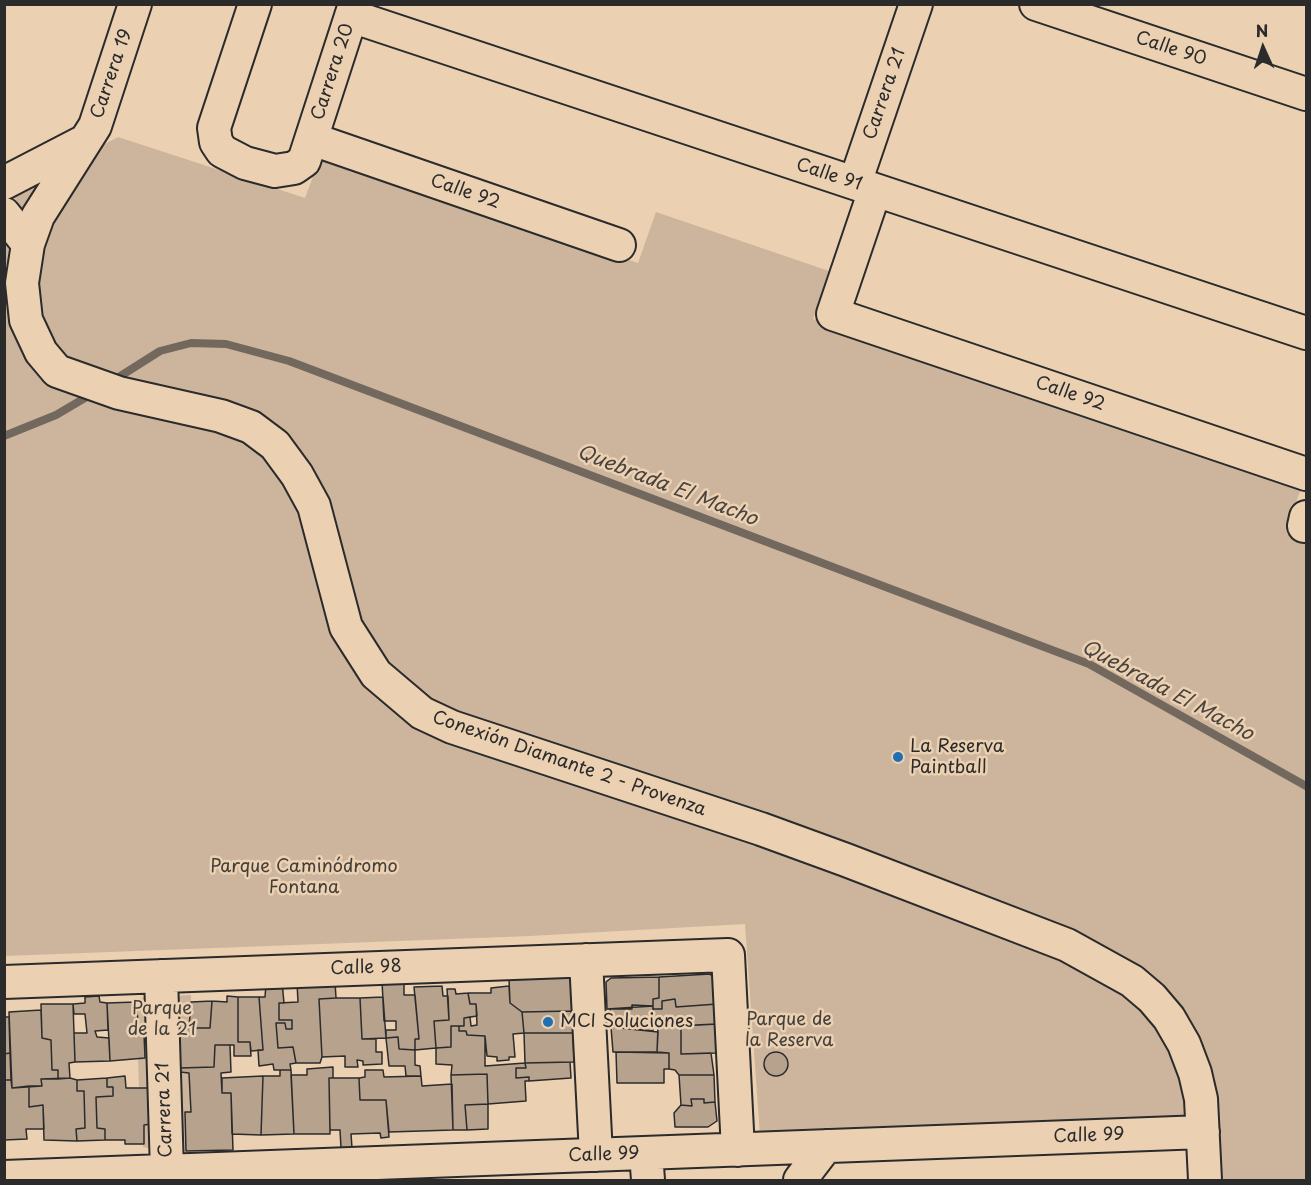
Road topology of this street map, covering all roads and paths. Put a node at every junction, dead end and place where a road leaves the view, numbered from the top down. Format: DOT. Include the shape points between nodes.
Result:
graph roads {
  1 [pos="135,4"];
  2 [pos="255,4"];
  3 [pos="916,4"];
  4 [pos="1036,4"];
  5 [pos="353,10"];
  6 [pos="1306,94"];
  7 [pos="312,139"];
  8 [pos="86,141"];
  9 [pos="4,183"];
  10 [pos="865,187"];
  11 [pos="4,214"];
  12 [pos="28,244"];
  13 [pos="619,245"];
  14 [pos="833,314"];
  15 [pos="1306,333"];
  16 [pos="1306,474"];
  17 [pos="586,960"];
  18 [pos="161,976"];
  19 [pos="4,982"];
  20 [pos="1203,1132"];
  21 [pos="825,1146"];
  22 [pos="738,1150"];
  23 [pos="596,1155"];
  24 [pos="647,1167"];
  25 [pos="448,1170"];
  26 [pos="167,1171"];
  27 [pos="244,1174"];
  28 [pos="4,1177"];
  29 [pos="800,1180"];
  30 [pos="1205,1180"];
  1 -- 8 [label="street, Carrera 19" via="101,110"];
  2 -- 7 [label="street, Carrera 20" via="214,128 216,142 222,151 245,163 275,171 294,168 304,161"];
  3 -- 10 [label="street, Carrera 21"];
  4 -- 6 [label="street, Calle 90"];
  5 -- 7 [label="street, Carrera 20"];
  5 -- 10 [label="street, Calle 91"];
  7 -- 13 [label="street, Calle 92"];
  8 -- 9 [label="street"];
  8 -- 12 [label="street, Conexión Diamante 2 - Provenza" via="38,216"];
  10 -- 14 [label="street, Carrera 21"];
  10 -- 15 [label="street, Calle 91"];
  11 -- 12 [label="street"];
  12 -- 20 [label="street, Conexión Diamante 2 - Provenza" via="22,283 26,320 41,352 57,371 119,393 221,416 251,428 275,445 314,507 346,627 376,674 422,713 452,727 803,844 1067,945 1096,960 1132,981 1169,1018 1195,1073"];
  14 -- 16 [label="street, Calle 92"];
  17 -- 18 [label="street, Calle 98"];
  17 -- 22 [label="street, Calle 98" via="728,955"];
  17 -- 23 [label="street"];
  18 -- 19 [label="street, Calle 98"];
  18 -- 26 [label="street, Carrera 21"];
  20 -- 21 [label="street, Calle 99"];
  20 -- 30 [label="street, Conexión Diamante 2 - Provenza"];
  21 -- 22 [label="street, Calle 99"];
  21 -- 29 [label="street"];
  22 -- 24 [label="street, Calle 99"];
  23 -- 24 [label="street, Calle 99"];
  23 -- 25 [label="street, Calle 99"];
  25 -- 27 [label="street, Calle 99"];
  26 -- 27 [label="street, Calle 99"];
  26 -- 28 [label="street, Calle 99"];
}
